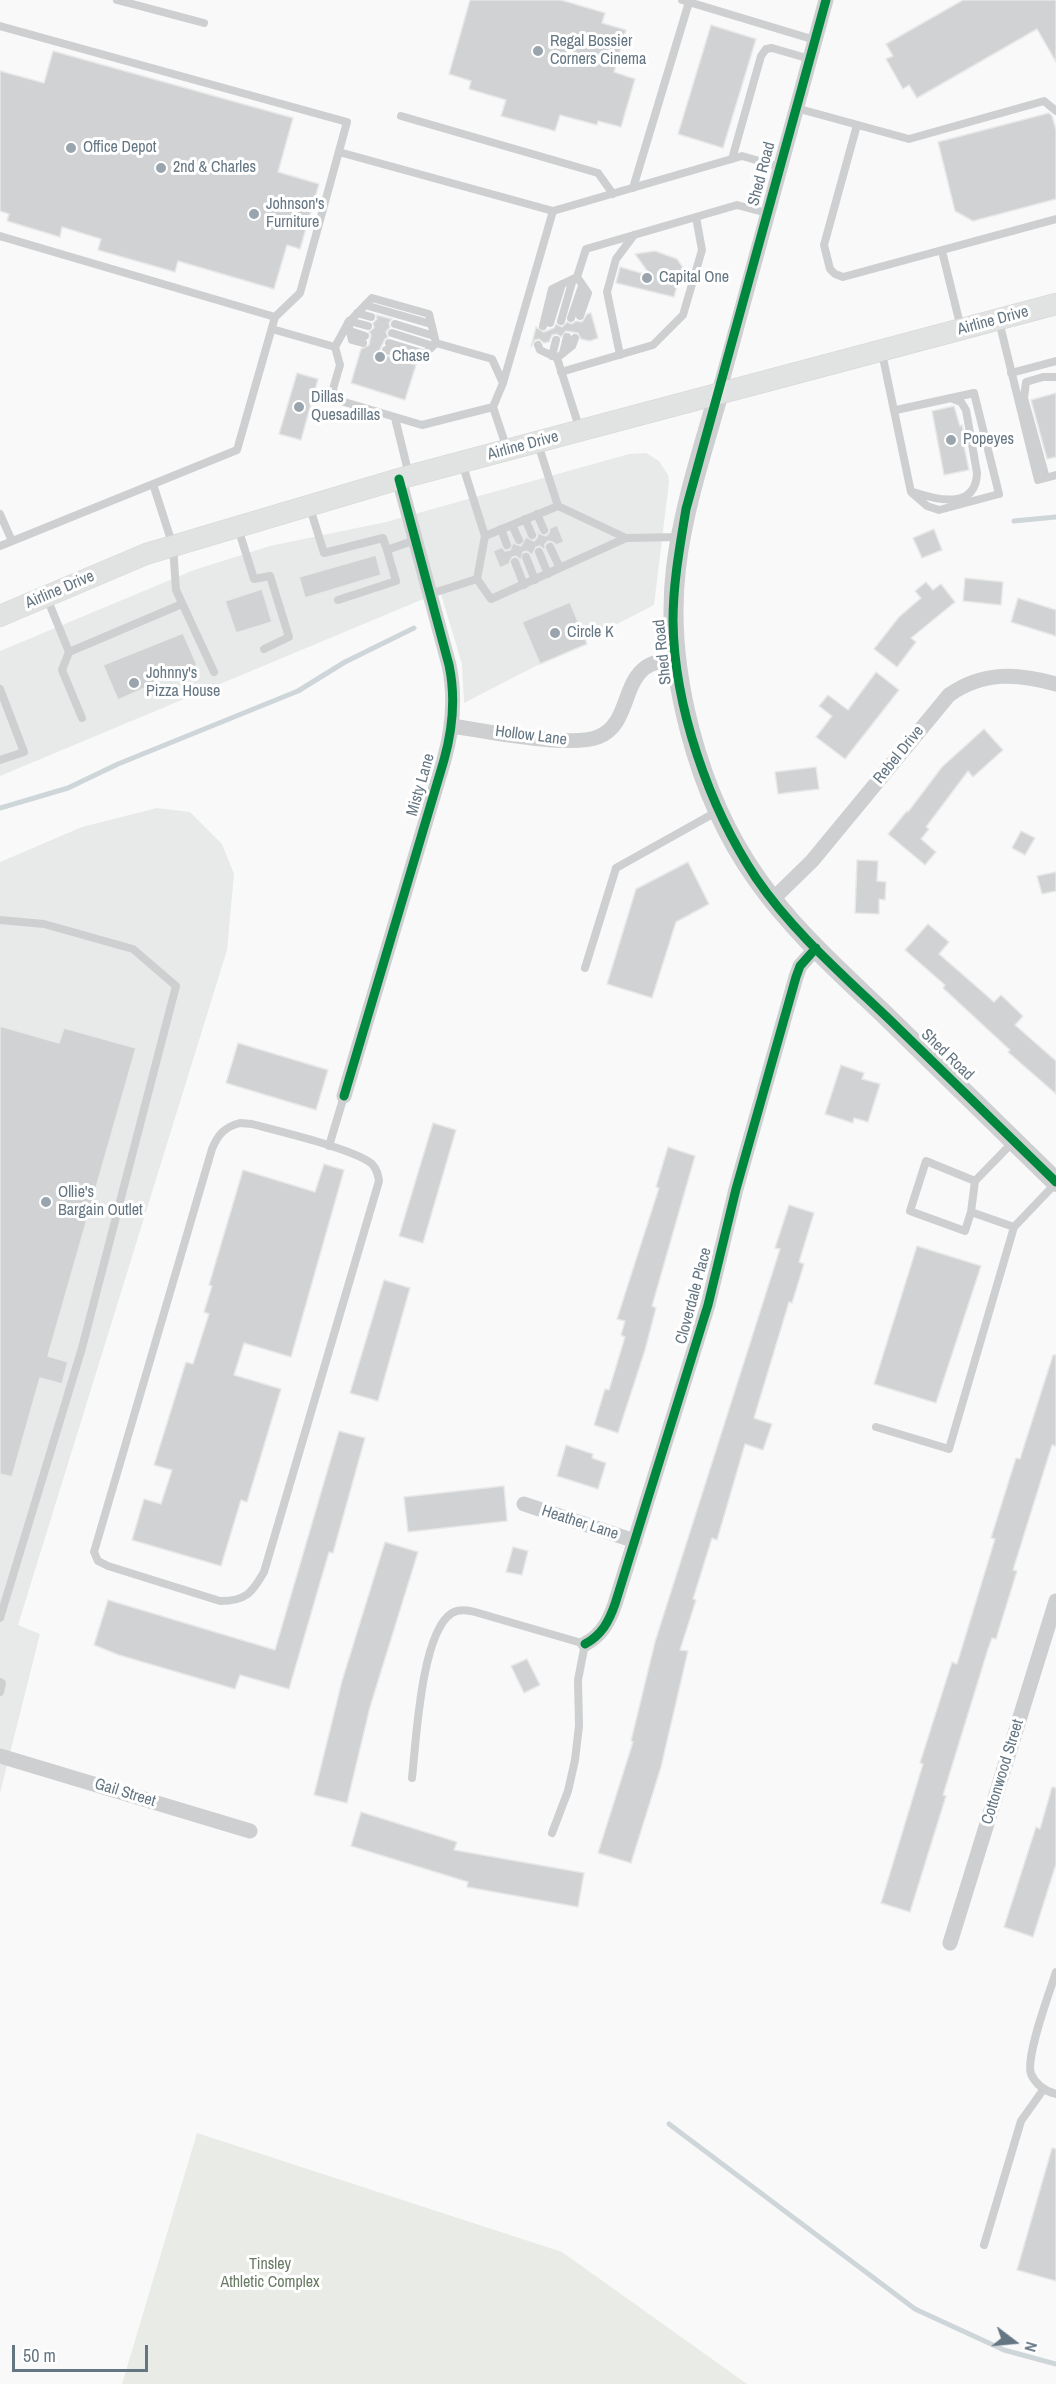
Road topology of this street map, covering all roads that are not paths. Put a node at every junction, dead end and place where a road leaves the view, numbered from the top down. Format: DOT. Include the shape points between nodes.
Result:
graph roads {
  1 [pos="117,0"];
  2 [pos="826,0"];
  3 [pos="686,1"];
  4 [pos="204,23"];
  5 [pos="0,26"];
  6 [pos="815,40"];
  7 [pos="810,59"];
  8 [pos="796,108"];
  9 [pos="1056,111"];
  10 [pos="401,116"];
  11 [pos="857,125"];
  12 [pos="339,152"];
  13 [pos="732,159"];
  14 [pos="780,167"];
  15 [pos="633,188"];
  16 [pos="613,194"];
  17 [pos="553,211"];
  18 [pos="767,213"];
  19 [pos="696,217"];
  20 [pos="1056,219"];
  21 [pos="634,235"];
  22 [pos="0,236"];
  23 [pos="942,251"];
  24 [pos="575,278"];
  25 [pos="1056,304"];
  26 [pos="357,313"];
  27 [pos="275,316"];
  28 [pos="371,317"];
  29 [pos="576,317"];
  30 [pos="998,320"];
  31 [pos="561,321"];
  32 [pos="394,324"];
  33 [pos="546,324"];
  34 [pos="349,325"];
  35 [pos="368,326"];
  36 [pos="272,329"];
  37 [pos="962,329"];
  38 [pos="392,333"];
  39 [pos="571,338"];
  40 [pos="364,339"];
  41 [pos="556,340"];
  42 [pos="435,341"];
  43 [pos="542,344"];
  44 [pos="335,347"];
  45 [pos="387,347"];
  46 [pos="882,351"];
  47 [pos="620,355"];
  48 [pos="557,356"];
  49 [pos="1056,361"];
  50 [pos="561,372"];
  51 [pos="1011,373"];
  52 [pos="1056,377"];
  53 [pos="503,383"];
  54 [pos="718,396"];
  55 [pos="949,398"];
  56 [pos="494,407"];
  57 [pos="896,410"];
  58 [pos="395,418"];
  59 [pos="580,431"];
  60 [pos="538,442"];
  61 [pos="508,450"];
  62 [pos="461,462"];
  63 [pos="1056,475"];
  64 [pos="404,477"];
  65 [pos="1046,478"];
  66 [pos="153,484"];
  67 [pos="911,492"];
  68 [pos="309,505"];
  69 [pos="558,506"];
  70 [pos="0,514"];
  71 [pos="537,514"];
  72 [pos="525,519"];
  73 [pos="512,525"];
  74 [pos="237,527"];
  75 [pos="501,529"];
  76 [pos="544,530"];
  77 [pos="532,535"];
  78 [pos="485,536"];
  79 [pos="681,537"];
  80 [pos="626,538"];
  81 [pos="415,540"];
  82 [pos="519,540"];
  83 [pos="12,541"];
  84 [pos="507,545"];
  85 [pos="0,546"];
  86 [pos="173,546"];
  87 [pos="550,547"];
  88 [pos="387,550"];
  89 [pos="539,552"];
  90 [pos="526,557"];
  91 [pos="515,562"];
  92 [pos="560,568"];
  93 [pos="548,574"];
  94 [pos="477,579"];
  95 [pos="535,580"];
  96 [pos="524,585"];
  97 [pos="430,594"];
  98 [pos="46,596"];
  99 [pos="338,600"];
  100 [pos="182,604"];
  101 [pos="0,616"];
  102 [pos="264,649"];
  103 [pos="69,652"];
  104 [pos="677,659"];
  105 [pos="214,672"];
  106 [pos="1056,684"];
  107 [pos="0,689"];
  108 [pos="82,718"];
  109 [pos="452,726"];
  110 [pos="0,760"];
  111 [pos="719,810"];
  112 [pos="773,899"];
  113 [pos="0,920"];
  114 [pos="816,948"];
  115 [pos="585,968"];
  116 [pos="344,1095"];
  117 [pos="1014,1141"];
  118 [pos="329,1146"];
  119 [pos="975,1181"];
  120 [pos="1056,1182"];
  121 [pos="971,1212"];
  122 [pos="1014,1227"];
  123 [pos="876,1427"];
  124 [pos="524,1504"];
  125 [pos="635,1541"];
  126 [pos="1056,1601"];
  127 [pos="0,1618"];
  128 [pos="585,1644"];
  129 [pos="0,1682"];
  130 [pos="0,1692"];
  131 [pos="0,1756"];
  132 [pos="412,1778"];
  133 [pos="250,1831"];
  134 [pos="552,1833"];
  135 [pos="950,1943"];
  136 [pos="1056,1972"];
  137 [pos="1043,2090"];
  138 [pos="1056,2094"];
  139 [pos="984,2245"];
  1 -- 4 [label="lane"];
  2 -- 6 [label="street, Shed Road"];
  3 -- 6 [label="lane"];
  3 -- 15 [label="lane"];
  5 -- 12 [label="lane" via="347,122"];
  6 -- 7 [label="street, Shed Road"];
  7 -- 8 [label="street, Shed Road"];
  7 -- 13 [label="lane" via="766,49"];
  8 -- 11 [label="lane"];
  8 -- 14 [label="street, Shed Road"];
  9 -- 11 [label="lane" via="1044,101 909,140"];
  10 -- 16 [label="lane" via="598,173"];
  11 -- 23 [label="lane" via="824,245 830,269 843,277"];
  12 -- 17 [label="lane"];
  12 -- 27 [label="lane" via="300,293"];
  13 -- 14 [label="lane" via="742,156"];
  13 -- 15 [label="lane"];
  14 -- 18 [label="street, Shed Road"];
  15 -- 16 [label="lane"];
  16 -- 17 [label="lane"];
  17 -- 53 [label="lane"];
  18 -- 19 [label="lane" via="737,205"];
  18 -- 54 [label="street, Shed Road"];
  19 -- 21 [label="lane"];
  19 -- 47 [label="lane" via="702,250 683,315 653,345"];
  20 -- 23 [label="lane"];
  21 -- 24 [label="lane" via="586,249"];
  21 -- 47 [label="lane" via="616,259 607,292"];
  22 -- 27 [label="lane"];
  23 -- 37 [label="lane"];
  24 -- 29 [label="lane" via="588,293"];
  24 -- 31 [label="lane"];
  24 -- 33 [label="lane" via="552,289"];
  25 -- 30 [label="main road, Airline Drive"];
  26 -- 28 [label="lane"];
  26 -- 34 [label="lane"];
  26 -- 42 [label="lane" via="372,298 429,314"];
  27 -- 36 [label="lane"];
  30 -- 37 [label="main road, Airline Drive"];
  30 -- 51 [label="lane"];
  32 -- 42 [label="lane"];
  34 -- 35 [label="lane"];
  34 -- 40 [label="lane"];
  34 -- 44 [label="lane"];
  36 -- 44 [label="lane"];
  36 -- 66 [label="lane" via="237,450"];
  37 -- 46 [label="main road, Airline Drive"];
  38 -- 42 [label="lane"];
  39 -- 48 [label="lane" via="573,346"];
  41 -- 48 [label="lane"];
  42 -- 45 [label="lane" via="419,360"];
  42 -- 53 [label="lane" via="492,360"];
  43 -- 48 [label="lane" via="543,352"];
  44 -- 58 [label="lane" via="340,365 334,396"];
  46 -- 54 [label="main road, Airline Drive"];
  46 -- 57 [label="lane"];
  47 -- 50 [label="lane"];
  48 -- 50 [label="lane"];
  49 -- 51 [label="lane"];
  50 -- 59 [label="lane"];
  51 -- 65 [label="lane" via="1038,480"];
  52 -- 65 [label="lane" via="1032,379 1023,389"];
  53 -- 56 [label="lane"];
  54 -- 59 [label="main road, Airline Drive"];
  54 -- 79 [label="street, Shed Road"];
  55 -- 57 [label="lane"];
  55 -- 67 [label="lane" via="962,402 966,410 977,483 967,496 949,500"];
  55 -- 67 [label="lane" via="974,393 999,494 939,510 927,506"];
  56 -- 58 [label="lane" via="422,425"];
  56 -- 61 [label="lane"];
  57 -- 67 [label="lane"];
  58 -- 64 [label="lane"];
  59 -- 60 [label="main road, Airline Drive"];
  60 -- 61 [label="main road, Airline Drive"];
  60 -- 69 [label="lane"];
  61 -- 62 [label="main road, Airline Drive"];
  62 -- 64 [label="main road, Airline Drive"];
  62 -- 78 [label="lane"];
  63 -- 65 [label="lane"];
  64 -- 68 [label="main road, Airline Drive"];
  64 -- 81 [label="street, Misty Lane"];
  66 -- 83 [label="lane"];
  66 -- 86 [label="lane"];
  68 -- 74 [label="main road, Airline Drive"];
  68 -- 88 [label="lane" via="324,553 383,538"];
  69 -- 71 [label="lane"];
  69 -- 80 [label="lane"];
  70 -- 83 [label="lane"];
  71 -- 72 [label="lane"];
  71 -- 76 [label="lane"];
  72 -- 73 [label="lane"];
  72 -- 77 [label="lane"];
  73 -- 75 [label="lane"];
  73 -- 82 [label="lane"];
  74 -- 86 [label="main road, Airline Drive"];
  74 -- 102 [label="lane" via="254,579 270,576 289,637"];
  75 -- 78 [label="lane"];
  75 -- 84 [label="lane"];
  78 -- 94 [label="lane"];
  79 -- 80 [label="lane"];
  79 -- 104 [label="street, Shed Road" via="673,623"];
  80 -- 92 [label="lane"];
  81 -- 88 [label="lane"];
  81 -- 97 [label="street, Misty Lane"];
  83 -- 85 [label="lane"];
  86 -- 98 [label="main road, Airline Drive"];
  86 -- 100 [label="lane" via="176,590"];
  87 -- 92 [label="lane"];
  88 -- 99 [label="lane" via="396,581"];
  89 -- 93 [label="lane"];
  90 -- 95 [label="lane"];
  91 -- 96 [label="lane"];
  92 -- 93 [label="lane"];
  93 -- 95 [label="lane"];
  94 -- 96 [label="lane" via="491,599"];
  94 -- 97 [label="lane"];
  95 -- 96 [label="lane"];
  97 -- 109 [label="street, Misty Lane" via="454,687"];
  98 -- 101 [label="main road, Airline Drive"];
  98 -- 103 [label="lane"];
  100 -- 103 [label="lane"];
  100 -- 105 [label="lane"];
  103 -- 108 [label="lane" via="62,670"];
  104 -- 109 [label="street, Hollow Lane" via="647,666 637,677 617,722 599,737 573,742"];
  104 -- 111 [label="street, Shed Road" via="699,764"];
  106 -- 112 [label="street, Rebel Drive" via="1027,676 998,676 972,682 949,695 812,861"];
  107 -- 110 [label="lane" via="24,752"];
  109 -- 116 [label="street, Misty Lane"];
  111 -- 112 [label="street, Shed Road"];
  111 -- 115 [label="lane" via="616,868"];
  112 -- 114 [label="street, Shed Road"];
  113 -- 127 [label="lane" via="44,924 133,949 176,986 82,1348"];
  114 -- 117 [label="street, Shed Road"];
  114 -- 125 [label="street, Cloverdale Place" via="796,977 736,1190 715,1281"];
  116 -- 118 [label="lane"];
  117 -- 119 [label="lane"];
  117 -- 120 [label="street, Shed Road"];
  118 -- 118 [label="lane" via="372,1164 379,1181 264,1572 247,1596 220,1601 98,1561 94,1552 97,1539 218,1136 230,1126 252,1124"];
  119 -- 121 [label="lane"];
  119 -- 121 [label="lane" via="926,1161 910,1211 965,1231"];
  120 -- 122 [label="lane"];
  121 -- 122 [label="lane"];
  122 -- 123 [label="lane" via="949,1449"];
  124 -- 125 [label="street, Heather Lane"];
  125 -- 128 [label="street, Cloverdale Place" via="606,1626"];
  126 -- 135 [label="street, Cottonwood Street"];
  128 -- 132 [label="lane" via="475,1612 452,1613 435,1637 422,1682"];
  128 -- 134 [label="lane" via="578,1680 576,1760"];
  129 -- 130 [label="lane"];
  131 -- 133 [label="street, Gail Street"];
  136 -- 137 [label="lane" via="1031,2055 1031,2073"];
  137 -- 138 [label="lane"];
  137 -- 139 [label="lane" via="1021,2121"];
}
